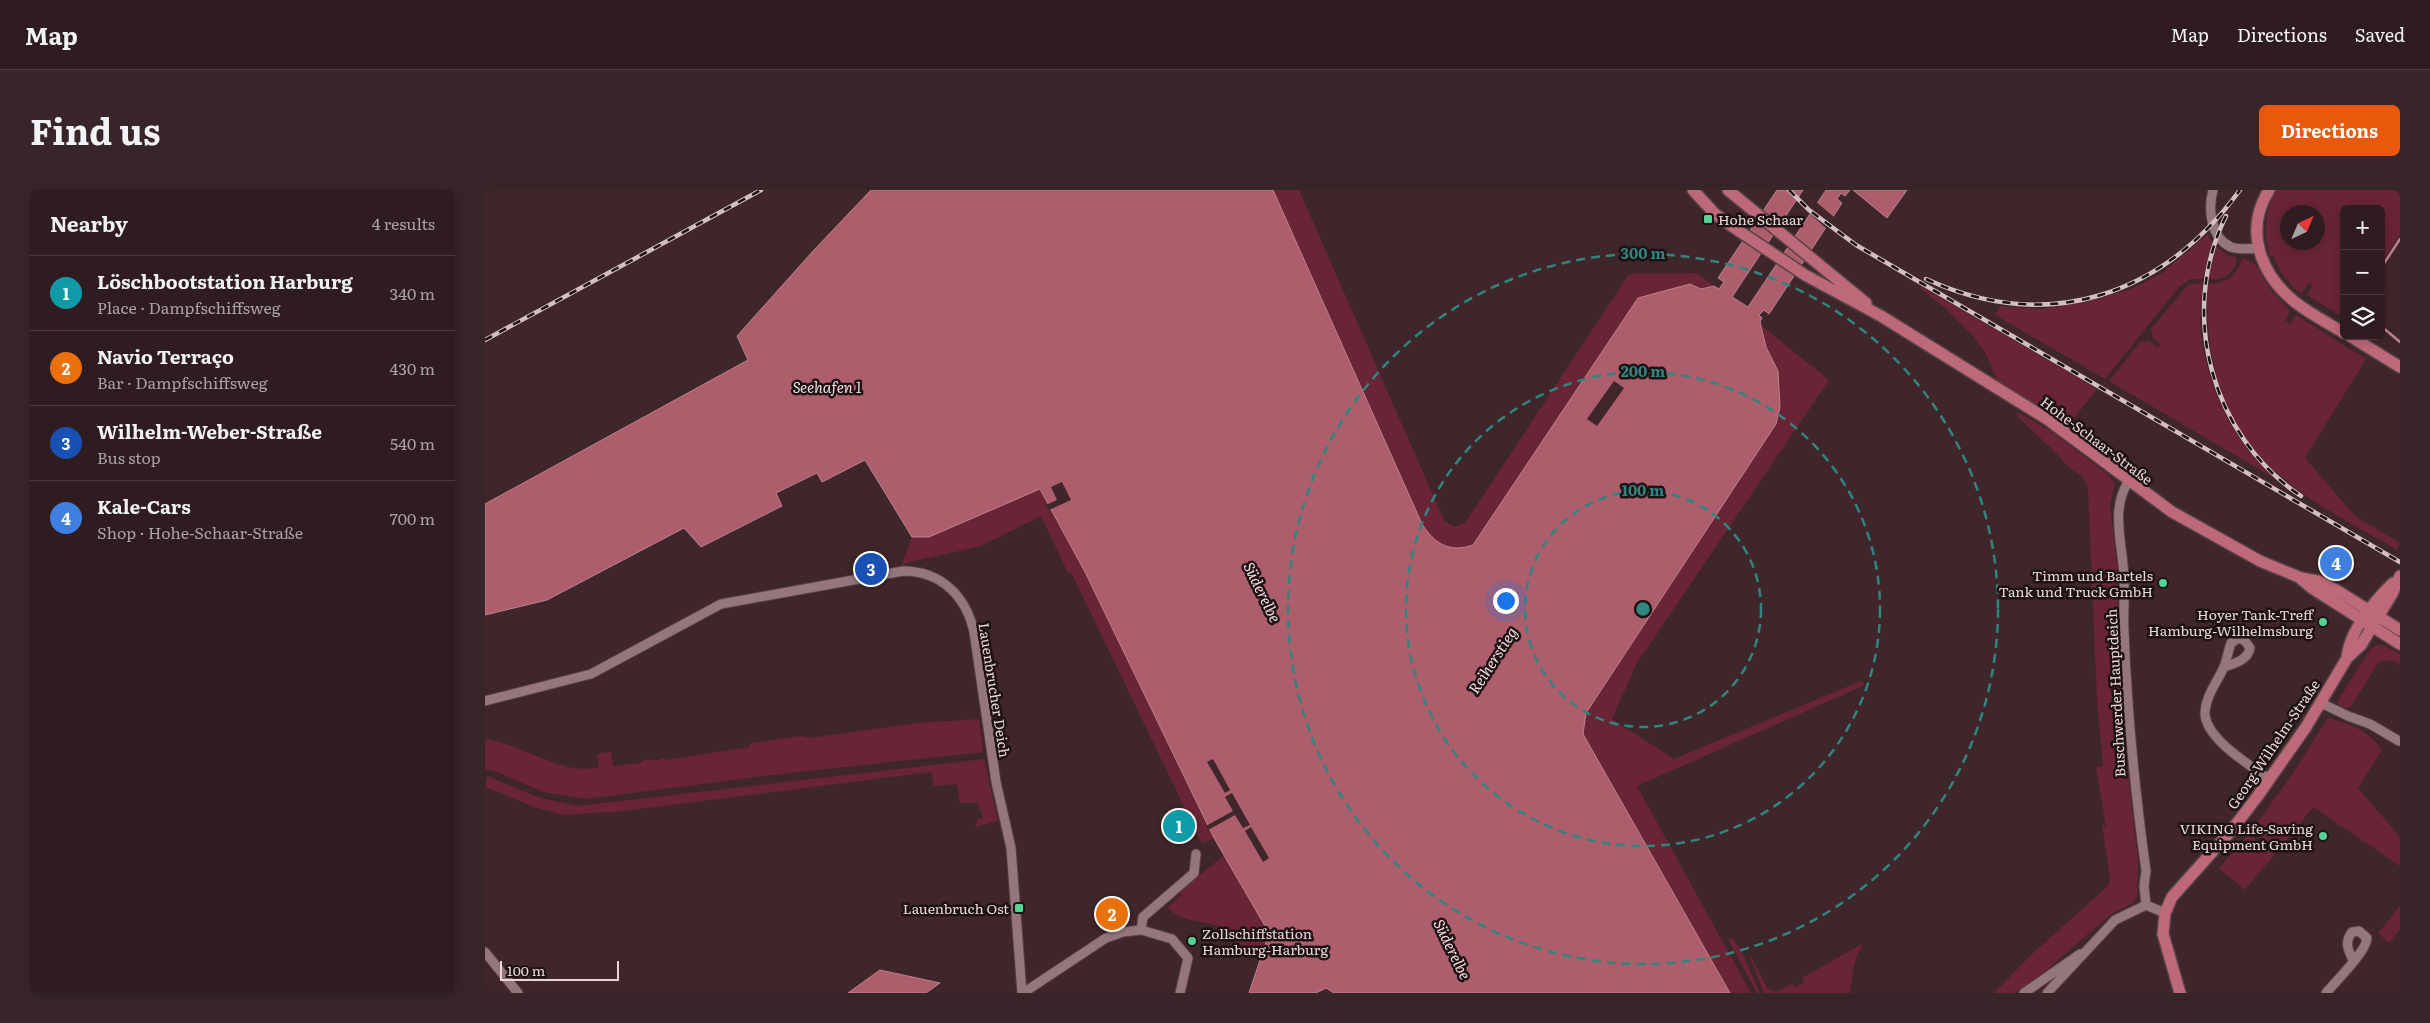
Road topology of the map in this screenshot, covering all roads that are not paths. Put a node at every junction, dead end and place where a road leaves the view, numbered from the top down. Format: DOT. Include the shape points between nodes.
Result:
graph roads {
  1 [pos="1693,190"];
  2 [pos="1728,190"];
  3 [pos="2213,190"];
  4 [pos="2269,190"];
  5 [pos="2259,248"];
  6 [pos="1881,316"];
  7 [pos="2340,331"];
  8 [pos="2356,340"];
  9 [pos="2400,367"];
  10 [pos="2128,482"];
  11 [pos="2400,577"];
  12 [pos="2301,578"];
  13 [pos="2375,613"];
  14 [pos="2368,623"];
  15 [pos="2400,630"];
  16 [pos="2400,644"];
  17 [pos="2224,668"];
  18 [pos="485,701"];
  19 [pos="2321,703"];
  20 [pos="2399,741"];
  21 [pos="2269,780"];
  22 [pos="1196,854"];
  23 [pos="2146,905"];
  24 [pos="2165,913"];
  25 [pos="1141,930"];
  26 [pos="485,952"];
  27 [pos="2083,953"];
  28 [pos="2353,960"];
  29 [pos="518,993"];
  30 [pos="1022,993"];
  31 [pos="1179,993"];
  32 [pos="2024,993"];
  33 [pos="2047,993"];
  34 [pos="2180,993"];
  35 [pos="2326,993"];
  1 -- 6 [label="main road, Hohe-Schaar-Straße" via="1715,214 1739,231 1805,275"];
  2 -- 6 [label="main road, Hohe-Schaar-Straße"];
  3 -- 5 [label="street" via="2210,213 2221,239 2236,248"];
  4 -- 5 [label="main road" via="2256,224"];
  5 -- 7 [label="main road" via="2269,272 2285,292 2302,307"];
  6 -- 10 [label="main road, Hohe-Schaar-Straße" via="2047,419"];
  8 -- 9 [label="main road"];
  10 -- 12 [label="main road, Hohe-Schaar-Straße" via="2205,532 2255,559"];
  10 -- 23 [label="street, Buschwerder Hauptdeich" via="2120,496 2118,515 2132,762 2146,871"];
  11 -- 13 [label="main road, Georg-Wilhelm-Straße"];
  12 -- 13 [label="main road, Hohe-Schaar-Straße" via="2317,581"];
  12 -- 14 [label="main road, Hohe-Schaar-Straße"];
  13 -- 14 [label="main road, Georg-Wilhelm-Straße"];
  13 -- 15 [label="main road, Hohe-Schaar-Straße"];
  14 -- 16 [label="main road, Hohe-Schaar-Straße"];
  14 -- 19 [label="main road, Georg-Wilhelm-Straße" via="2358,650 2347,658"];
  17 -- 21 [label="street" via="2208,699 2205,710 2207,724 2215,737"];
  18 -- 30 [label="street, Lauenbrucher Deich" via="591,674 721,604 903,571 921,572 943,582 960,598 971,621 995,782 1014,870"];
  19 -- 20 [label="street" via="2370,724"];
  19 -- 21 [label="main road, Georg-Wilhelm-Straße"];
  21 -- 24 [label="main road, Georg-Wilhelm-Straße" via="2230,832 2177,890"];
  22 -- 25 [label="street" via="1194,874 1143,917"];
  23 -- 24 [label="street"];
  23 -- 27 [label="street" via="2115,920"];
  24 -- 34 [label="main road" via="2165,942"];
  25 -- 30 [label="street" via="1106,938"];
  25 -- 31 [label="street" via="1172,939 1188,958"];
  26 -- 29 [label="street"];
  27 -- 32 [label="street" via="2075,955"];
  27 -- 33 [label="street"];
  28 -- 35 [label="street"];
}
